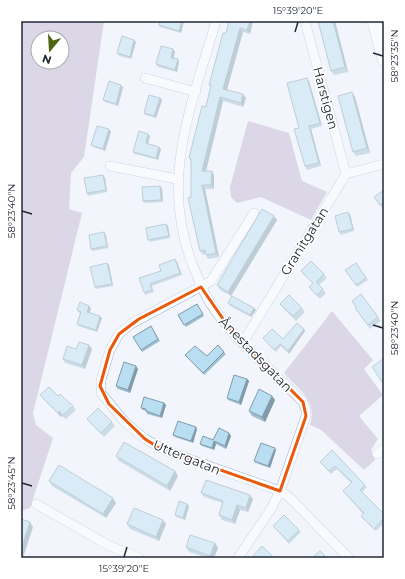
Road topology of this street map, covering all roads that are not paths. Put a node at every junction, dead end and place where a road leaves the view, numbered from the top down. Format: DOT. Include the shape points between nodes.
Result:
graph roads {
  1 [pos="216,21"];
  2 [pos="305,21"];
  3 [pos="374,21"];
  4 [pos="384,59"];
  5 [pos="146,78"];
  6 [pos="196,92"];
  7 [pos="384,164"];
  8 [pos="110,166"];
  9 [pos="346,174"];
  10 [pos="177,178"];
  11 [pos="254,213"];
  12 [pos="202,287"];
  13 [pos="243,342"];
  14 [pos="280,491"];
  15 [pos="36,504"];
  16 [pos="139,558"];
  17 [pos="238,558"];
  18 [pos="350,558"];
  1 -- 6 [label="street, Ånestadsgatan"];
  2 -- 9 [label="street, Harstigen"];
  3 -- 4 [label="street"];
  5 -- 6 [label="street"];
  6 -- 10 [label="street, Ånestadsgatan" via="182,146"];
  7 -- 9 [label="street"];
  8 -- 10 [label="street"];
  9 -- 13 [label="street, Granitgatan"];
  10 -- 12 [label="street, Ånestadsgatan" via="181,230"];
  11 -- 12 [label="street" via="216,277"];
  12 -- 13 [label="street, Ånestadsgatan" via="216,312"];
  12 -- 14 [label="street, Uttergatan" via="139,319 119,334 110,350 100,386 101,393 124,421 161,449"];
  13 -- 14 [label="street, Ånestadsgatan" via="303,402 306,410"];
  14 -- 17 [label="street, Ånestadsgatan"];
  14 -- 18 [label="street, Uttergatan" via="289,496"];
  15 -- 16 [label="street" via="108,545"];
}
